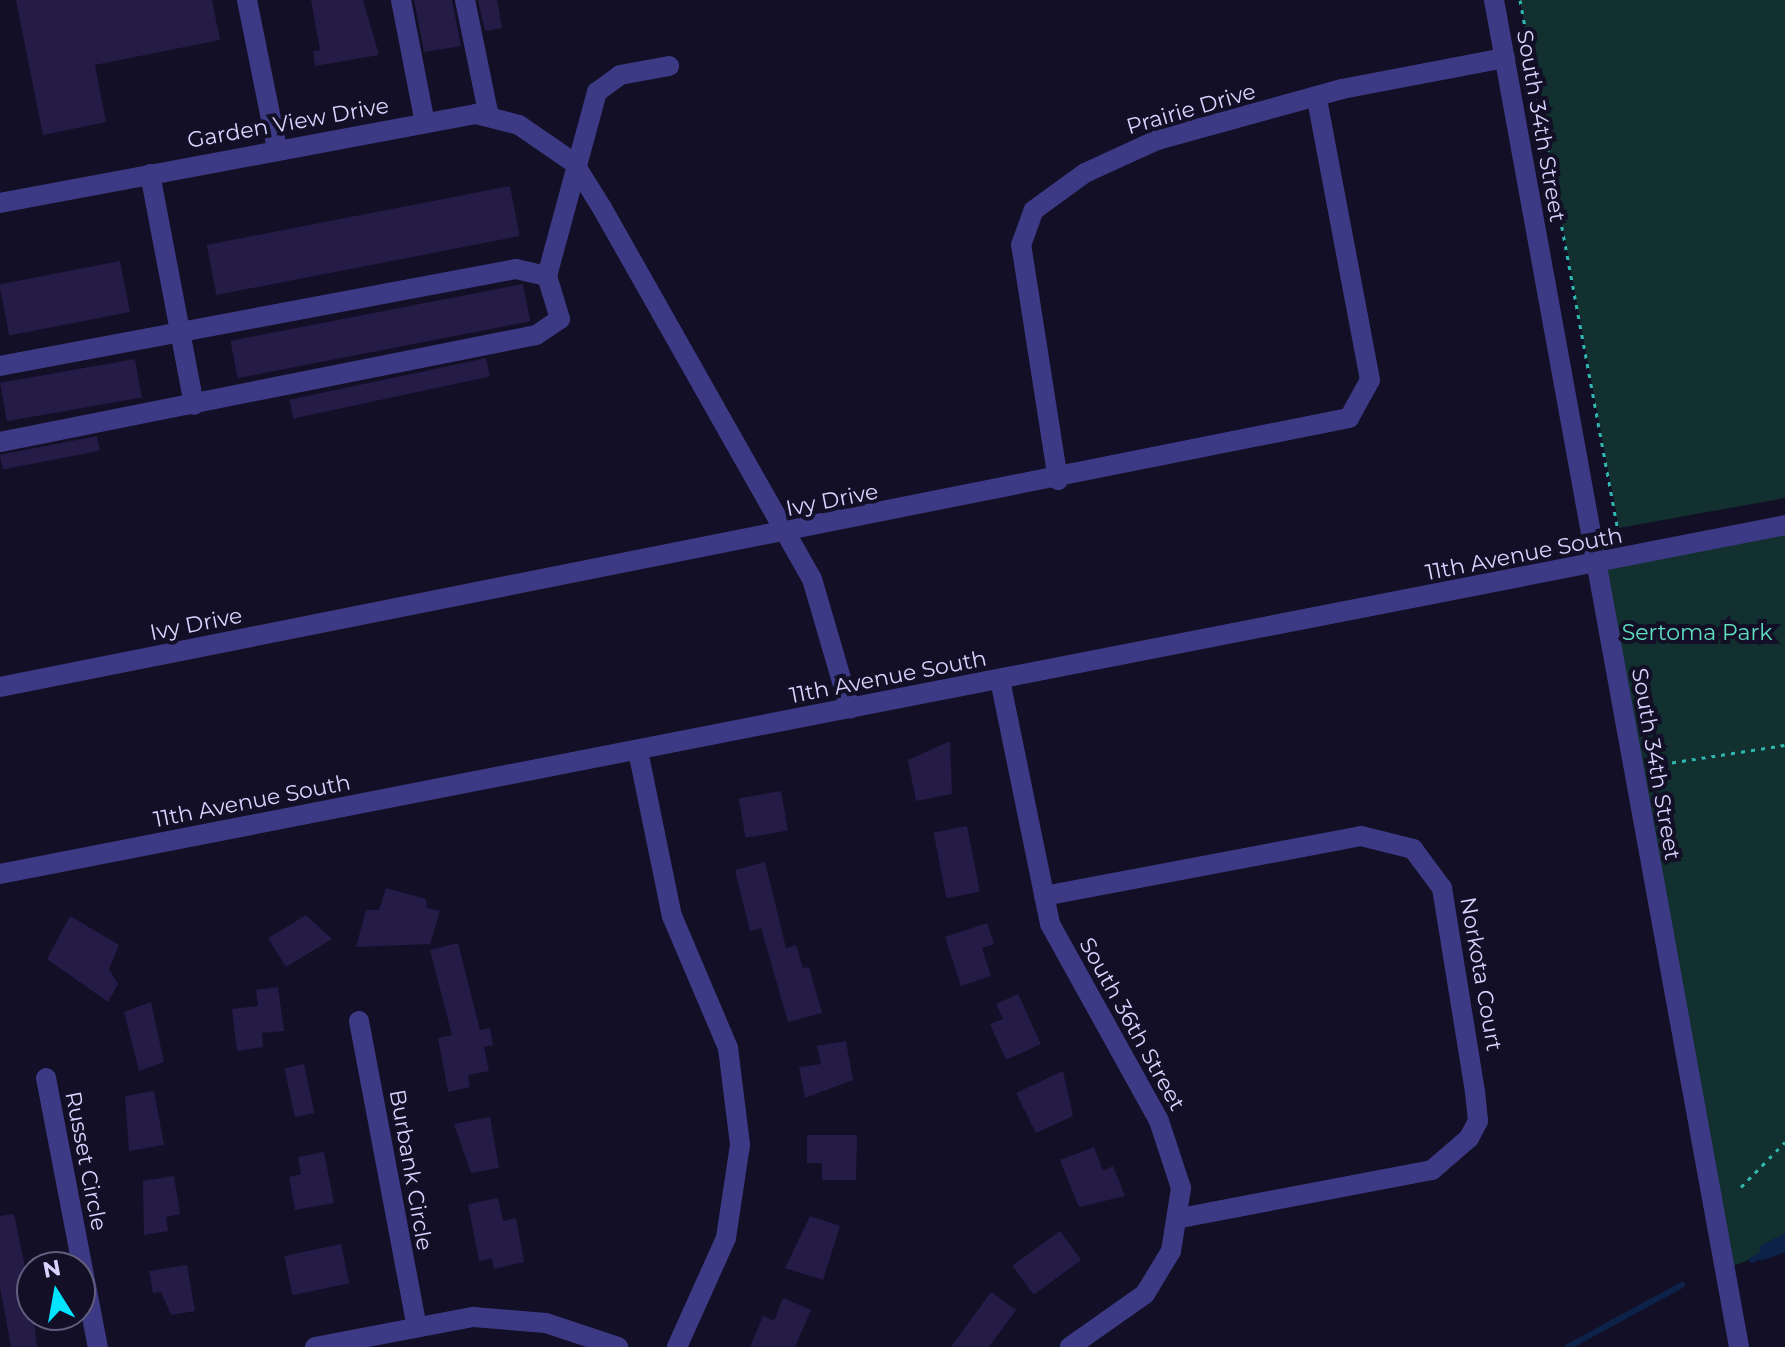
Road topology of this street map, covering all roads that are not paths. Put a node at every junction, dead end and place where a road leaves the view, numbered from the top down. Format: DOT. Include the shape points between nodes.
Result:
graph roads {
  1 [pos="247,0"];
  2 [pos="401,0"];
  3 [pos="465,0"];
  4 [pos="1494,0"];
  5 [pos="1505,58"];
  6 [pos="669,66"];
  7 [pos="1317,100"];
  8 [pos="489,117"];
  9 [pos="425,123"];
  10 [pos="277,149"];
  11 [pos="574,163"];
  12 [pos="150,174"];
  13 [pos="0,203"];
  14 [pos="547,276"];
  15 [pos="180,332"];
  16 [pos="0,366"];
  17 [pos="194,405"];
  18 [pos="0,442"];
  19 [pos="1058,480"];
  20 [pos="1785,525"];
  21 [pos="785,533"];
  22 [pos="1594,565"];
  23 [pos="1000,680"];
  24 [pos="0,687"];
  25 [pos="850,709"];
  26 [pos="638,751"];
  27 [pos="0,874"];
  28 [pos="1044,896"];
  29 [pos="359,1021"];
  30 [pos="46,1078"];
  31 [pos="1181,1218"];
  32 [pos="417,1327"];
  33 [pos="98,1347"];
  34 [pos="315,1347"];
  35 [pos="618,1347"];
  36 [pos="677,1347"];
  37 [pos="1070,1347"];
  38 [pos="1739,1347"];
  1 -- 10 [label="street"];
  2 -- 9 [label="street"];
  3 -- 8 [label="street"];
  4 -- 5 [label="street, South 34th Street"];
  5 -- 7 [label="street, Prairie Drive"];
  5 -- 22 [label="street, South 34th Street"];
  6 -- 11 [label="street" via="607,81"];
  7 -- 19 [label="street, Prairie Drive" via="1157,140 1085,173 1034,210 1021,245"];
  7 -- 19 [label="street, Ivy Drive" via="1367,359 1364,399 1349,418 1325,428"];
  8 -- 9 [label="street, Garden View Drive"];
  8 -- 11 [label="street, Garden View Drive" via="519,125"];
  9 -- 10 [label="street, Garden View Drive"];
  10 -- 12 [label="street, Garden View Drive"];
  11 -- 14 [label="street"];
  11 -- 21 [label="street"];
  12 -- 13 [label="street, Garden View Drive"];
  12 -- 15 [label="street"];
  14 -- 15 [label="street" via="516,269"];
  14 -- 17 [label="street" via="560,319 536,335"];
  15 -- 16 [label="street"];
  15 -- 17 [label="street"];
  17 -- 18 [label="street"];
  19 -- 21 [label="street, Ivy Drive"];
  20 -- 22 [label="street, 11th Avenue South"];
  21 -- 24 [label="street, Ivy Drive"];
  21 -- 25 [label="street" via="828,621"];
  22 -- 23 [label="street, 11th Avenue South"];
  22 -- 38 [label="street, South 34th Street"];
  23 -- 25 [label="street, 11th Avenue South"];
  23 -- 28 [label="street, South 36th Street"];
  25 -- 26 [label="street, 11th Avenue South"];
  26 -- 27 [label="street, 11th Avenue South"];
  26 -- 36 [label="street" via="672,916 715,1009 738,1116 726,1238"];
  28 -- 31 [label="street, South 36th Street" via="1050,924 1176,1159"];
  28 -- 31 [label="street, Norkota Court" via="1361,836 1413,849 1442,888 1475,1092 1478,1121 1469,1138 1432,1170"];
  29 -- 32 [label="street, Burbank Circle"];
  30 -- 33 [label="street, Russet Circle"];
  31 -- 37 [label="street" via="1145,1294"];
  32 -- 34 [label="street"];
  32 -- 35 [label="street" via="517,1318"];
}
